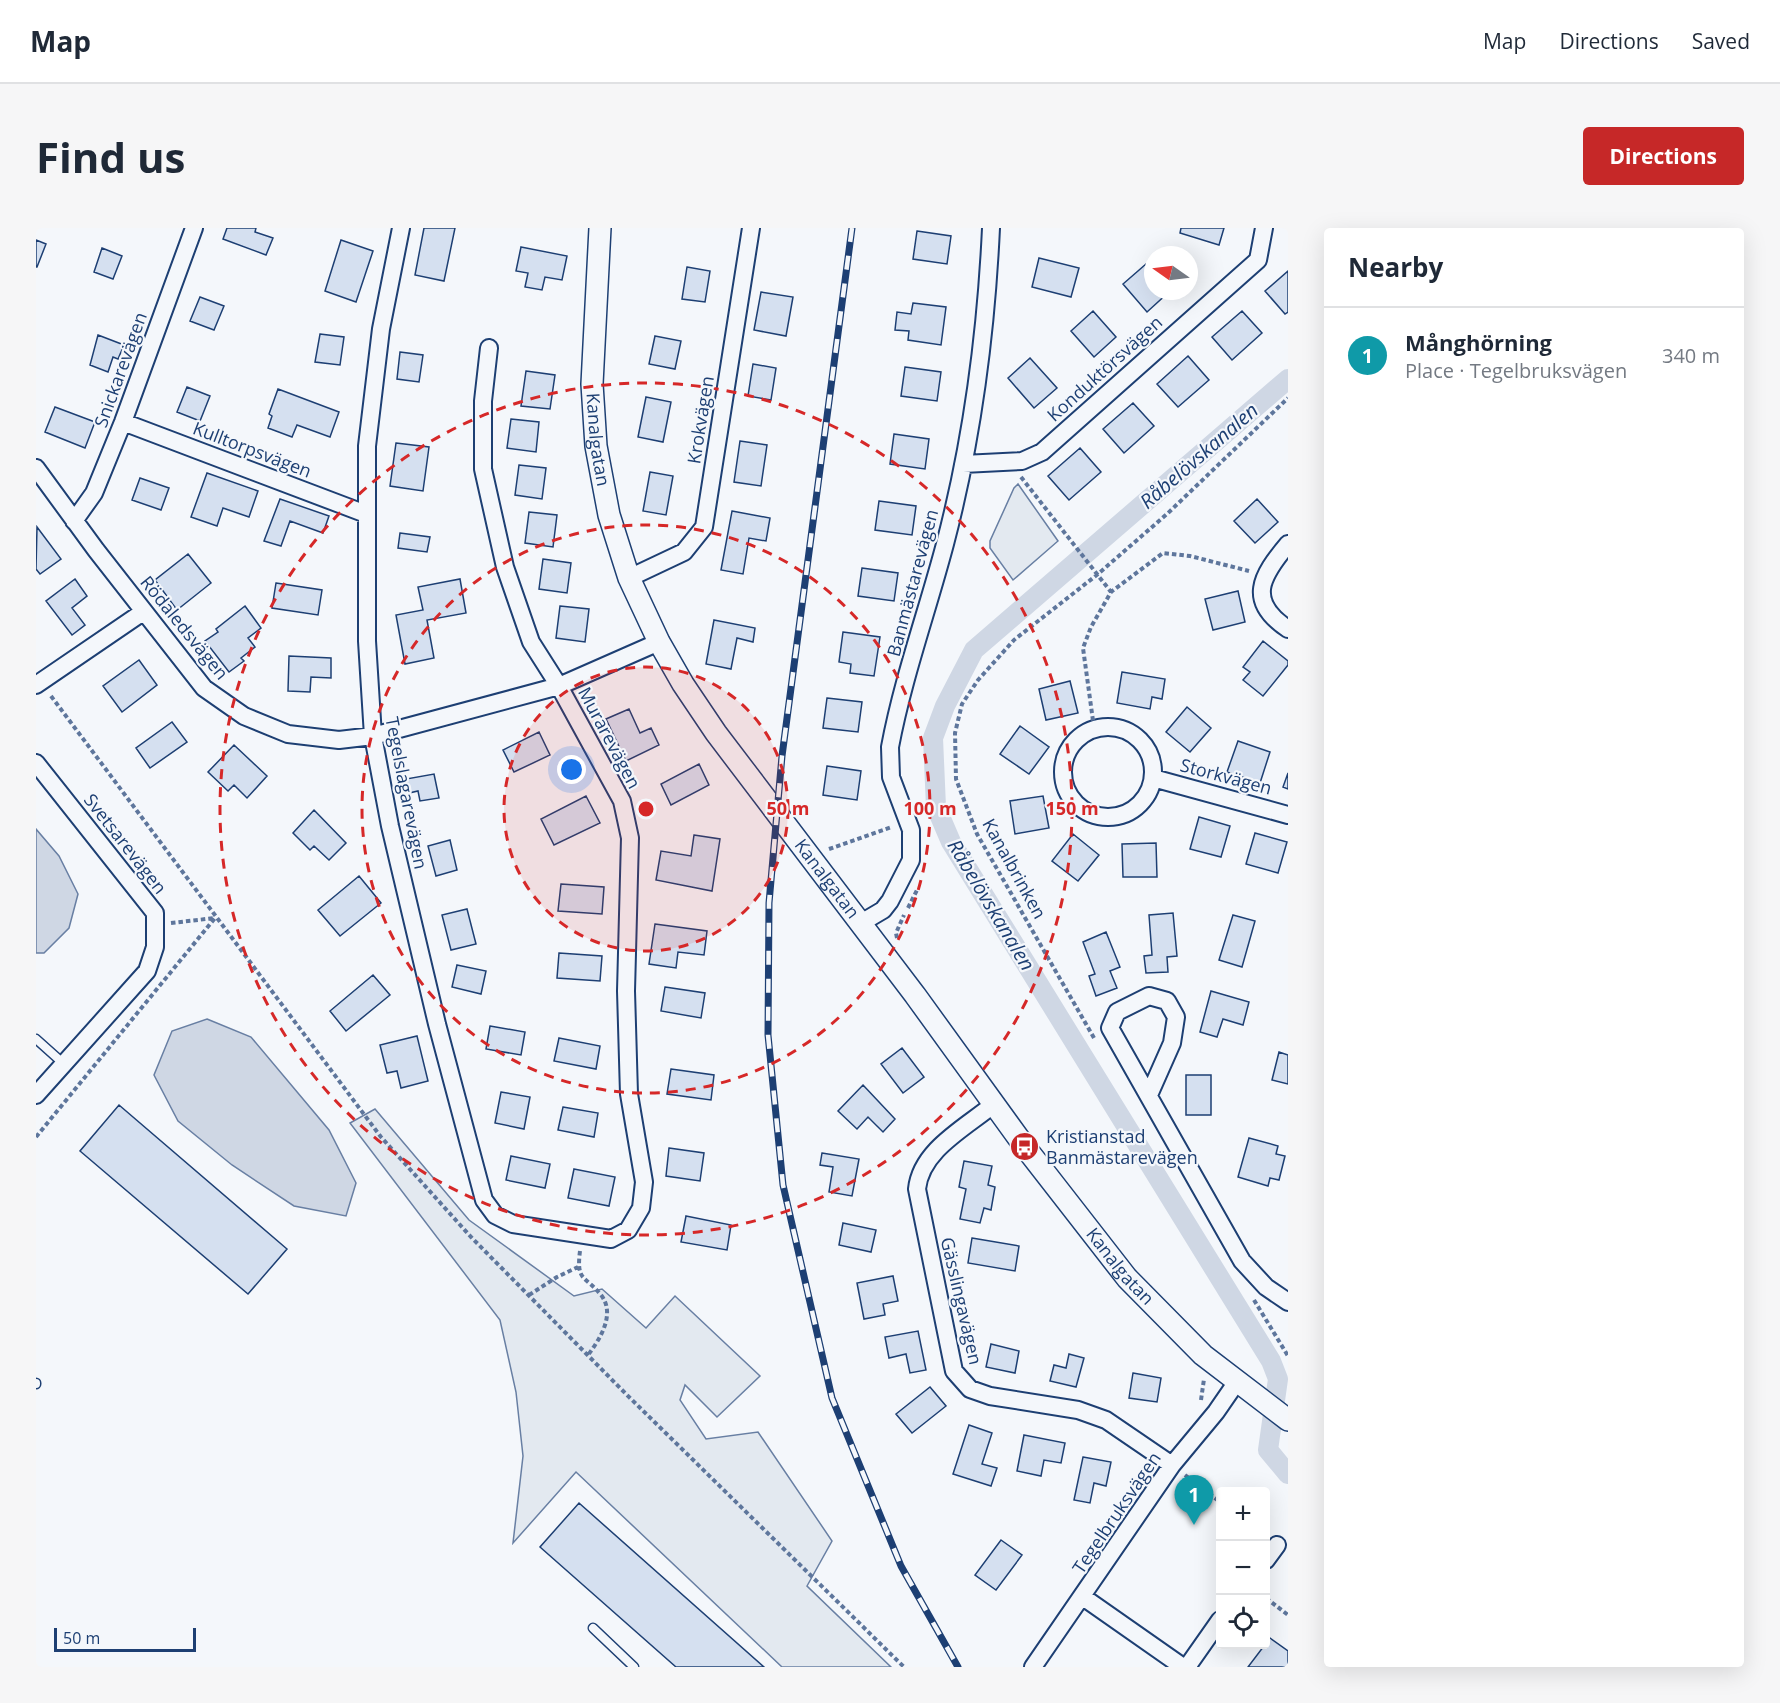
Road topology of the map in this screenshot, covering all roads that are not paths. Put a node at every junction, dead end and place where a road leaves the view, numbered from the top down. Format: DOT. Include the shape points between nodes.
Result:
graph roads {
  1 [pos="194,228"];
  2 [pos="401,228"];
  3 [pos="600,228"];
  4 [pos="751,228"];
  5 [pos="991,228"];
  6 [pos="1264,228"];
  7 [pos="489,348"];
  8 [pos="123,422"];
  9 [pos="963,464"];
  10 [pos="36,468"];
  11 [pos="366,514"];
  12 [pos="74,521"];
  13 [pos="1288,544"];
  14 [pos="629,578"];
  15 [pos="143,612"];
  16 [pos="1288,629"];
  17 [pos="658,642"];
  18 [pos="38,683"];
  19 [pos="559,686"];
  20 [pos="373,736"];
  21 [pos="36,763"];
  22 [pos="1153,778"];
  23 [pos="1288,815"];
  24 [pos="861,923"];
  25 [pos="36,1040"];
  26 [pos="64,1064"];
  27 [pos="36,1095"];
  28 [pos="1149,1095"];
  29 [pos="994,1104"];
  30 [pos="560,1233"];
  31 [pos="1288,1302"];
  32 [pos="1236,1383"];
  33 [pos="1285,1417"];
  34 [pos="1177,1469"];
  35 [pos="1277,1545"];
  36 [pos="1270,1555"];
  37 [pos="1083,1598"];
  38 [pos="1216,1627"];
  39 [pos="593,1628"];
  40 [pos="634,1667"];
  41 [pos="1033,1667"];
  42 [pos="1185,1667"];
  1 -- 8 [label="street, Snickarevägen"];
  2 -- 11 [label="street, Tegelslagarevägen" via="381,329 367,447"];
  3 -- 14 [label="street, Kanalgatan" via="592,384 596,446 609,515"];
  4 -- 14 [label="street, Krokvägen" via="704,527 684,552"];
  5 -- 9 [label="street, Banmästarevägen" via="986,310"];
  6 -- 9 [label="street, Konduktörsvägen" via="1258,260 1041,452 1022,461"];
  7 -- 19 [label="street, Murarevägen" via="483,401 483,469 505,567 531,642"];
  8 -- 11 [label="street, Kulltorpsvägen"];
  8 -- 12 [label="street, Snickarevägen" via="94,493"];
  9 -- 24 [label="street, Banmästarevägen" via="890,747 891,777 911,831 911,860 883,910"];
  10 -- 12 [label="street, Rödaledsvägen"];
  11 -- 20 [label="street, Tegelslagarevägen" via="367,641"];
  12 -- 15 [label="street, Rödaledsvägen"];
  13 -- 16 [label="street" via="1264,575 1261,591 1272,618"];
  14 -- 17 [label="street, Kanalgatan"];
  15 -- 18 [label="street"];
  15 -- 20 [label="street, Rödaledsvägen" via="204,688 244,716 309,738"];
  17 -- 19 [label="street, Rödaledsvägen"];
  17 -- 24 [label="street, Kanalgatan" via="716,733"];
  19 -- 20 [label="street, Rödaledsvägen"];
  19 -- 30 [label="street, Murarevägen" via="622,801 630,838 626,991 629,1094 644,1182 641,1208 628,1230 611,1239"];
  20 -- 30 [label="street, Tegelslagarevägen" via="395,849 484,1200 495,1215 513,1224"];
  21 -- 26 [label="street, Svetsarevägen" via="155,913 155,947 147,971"];
  22 -- 22 [label="street, Storkvägen" via="1151,755 1137,736 1117,727 1094,728 1075,740 1063,766 1066,788 1079,807 1099,816 1121,815 1140,804"];
  22 -- 23 [label="street, Storkvägen"];
  24 -- 29 [label="street, Kanalgatan"];
  25 -- 26 [label="lane"];
  26 -- 27 [label="street, Svetsarevägen"];
  28 -- 28 [label="street" via="1110,1028 1117,1012 1149,996 1167,1001 1176,1017 1172,1043"];
  28 -- 31 [label="street" via="1242,1261 1266,1287"];
  29 -- 32 [label="street, Kanalgatan" via="1127,1278 1203,1356"];
  29 -- 34 [label="street, Gässlingavägen" via="930,1156 919,1173 916,1189 954,1371 970,1389 990,1396 1078,1410 1106,1420"];
  32 -- 33 [label="street, Kanalgatan"];
  32 -- 34 [label="street, Tegelbruksvägen"];
  34 -- 37 [label="street, Tegelbruksvägen"];
  35 -- 36 [label="street"];
  37 -- 41 [label="street, Tegelbruksvägen"];
  37 -- 42 [label="street"];
  38 -- 42 [label="street"];
  39 -- 40 [label="lane"];
}
